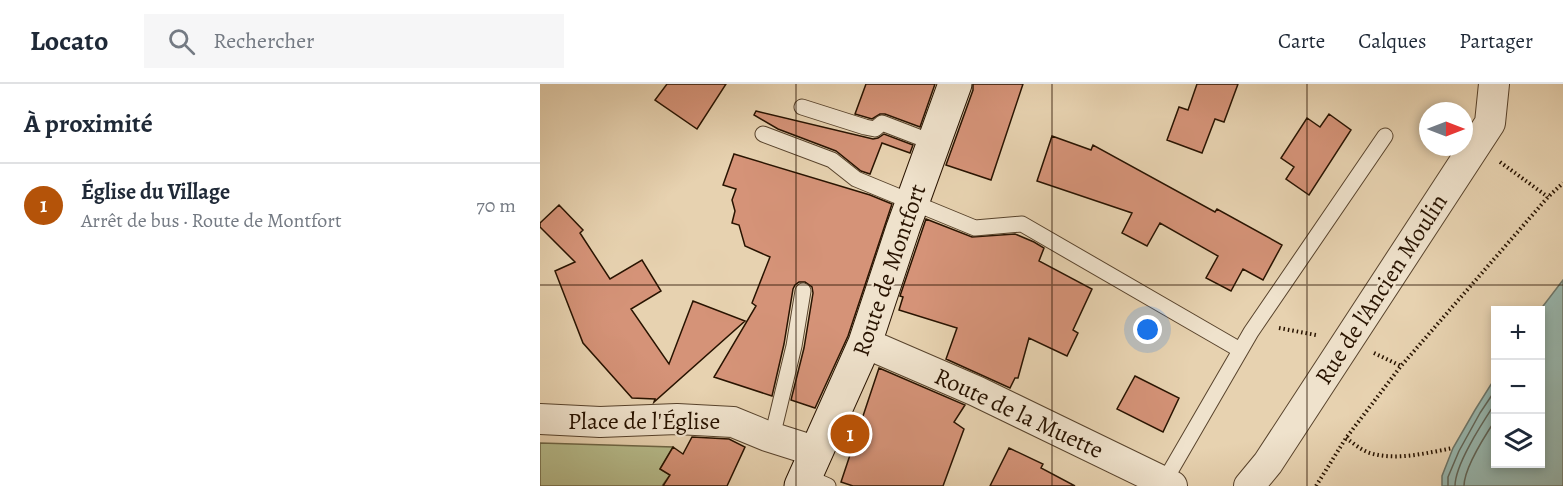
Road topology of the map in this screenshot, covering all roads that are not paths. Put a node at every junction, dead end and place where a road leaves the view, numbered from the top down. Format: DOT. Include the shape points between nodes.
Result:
graph roads {
  1 [pos="955,84"];
  2 [pos="1494,84"];
  3 [pos="802,107"];
  4 [pos="763,134"];
  5 [pos="1385,136"];
  6 [pos="934,142"];
  7 [pos="913,201"];
  8 [pos="803,291"];
  9 [pos="865,343"];
  10 [pos="1240,350"];
  11 [pos="540,419"];
  12 [pos="772,437"];
  13 [pos="812,475"];
  14 [pos="1160,483"];
  15 [pos="1249,486"];
  1 -- 6 [label="street, Route de Montfort"];
  2 -- 15 [label="street, Rue de l'Ancien Moulin" via="1490,123 1268,463"];
  3 -- 6 [label="lane" via="875,129 882,123"];
  4 -- 7 [label="lane" via="832,160 856,179"];
  5 -- 10 [label="lane"];
  6 -- 7 [label="street, Route de Montfort"];
  7 -- 9 [label="street, Route de Montfort"];
  7 -- 10 [label="lane" via="975,228 1022,224"];
  8 -- 12 [label="lane"];
  9 -- 13 [label="street, Route de Montfort"];
  9 -- 14 [label="street, Route de la Muette" via="976,391"];
  10 -- 14 [label="lane"];
  11 -- 12 [label="street, Place de l'Église" via="733,422"];
  12 -- 13 [label="street, Place de l'Église" via="805,448"];
}
